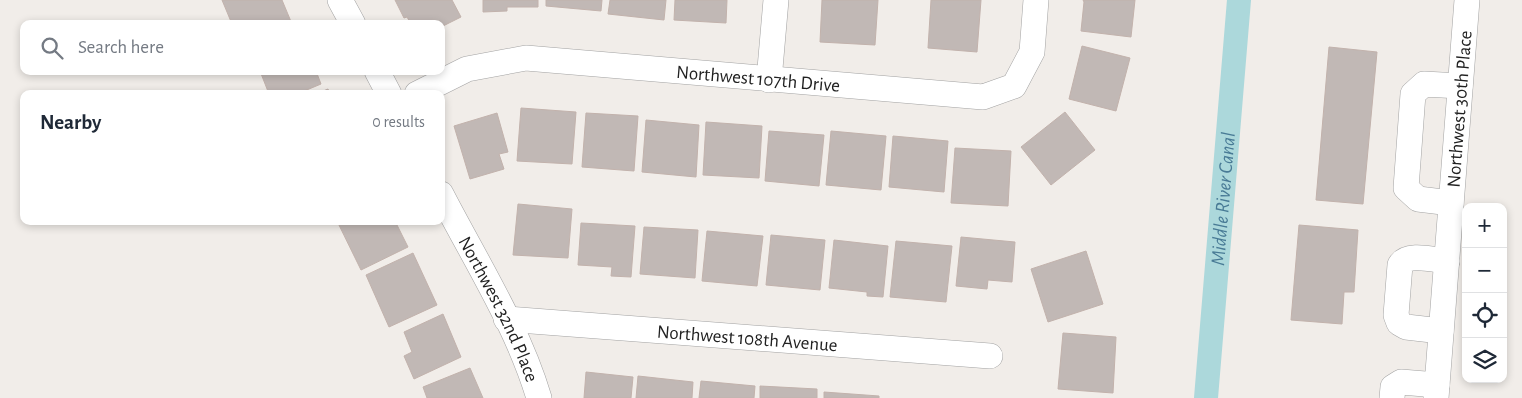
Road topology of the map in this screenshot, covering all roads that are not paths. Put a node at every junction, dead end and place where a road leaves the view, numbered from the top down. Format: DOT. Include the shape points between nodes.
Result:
graph roads {
  1 [pos="340,0"];
  2 [pos="776,0"];
  3 [pos="1036,0"];
  4 [pos="1467,0"];
  5 [pos="350,20"];
  6 [pos="379,75"];
  7 [pos="769,80"];
  8 [pos="1460,86"];
  9 [pos="387,90"];
  10 [pos="425,90"];
  11 [pos="445,202"];
  12 [pos="1451,202"];
  13 [pos="1447,261"];
  14 [pos="506,319"];
  15 [pos="1441,330"];
  16 [pos="990,356"];
  17 [pos="1436,392"];
  18 [pos="539,398"];
  19 [pos="1392,398"];
  1 -- 5 [label="street"];
  2 -- 7 [label="street"];
  3 -- 7 [label="street, Northwest 107th Drive" via="1032,52 1014,86 983,97"];
  4 -- 8 [label="street, Northwest 30th Place"];
  6 -- 9 [label="street"];
  7 -- 10 [label="street, Northwest 107th Drive" via="526,58 467,69"];
  8 -- 12 [label="street, Northwest 30th Place"];
  8 -- 12 [label="street" via="1424,84 1413,94 1406,188 1418,199"];
  11 -- 14 [label="street, Northwest 32nd Place"];
  12 -- 13 [label="street, Northwest 30th Place"];
  13 -- 15 [label="street, Northwest 30th Place"];
  13 -- 15 [label="street" via="1408,258 1400,264 1396,315 1399,324"];
  14 -- 16 [label="street, Northwest 108th Avenue"];
  14 -- 18 [label="street, Northwest 32nd Place" via="533,376"];
  15 -- 17 [label="street, Northwest 30th Place"];
  17 -- 19 [label="street" via="1401,382 1393,387"];
}
